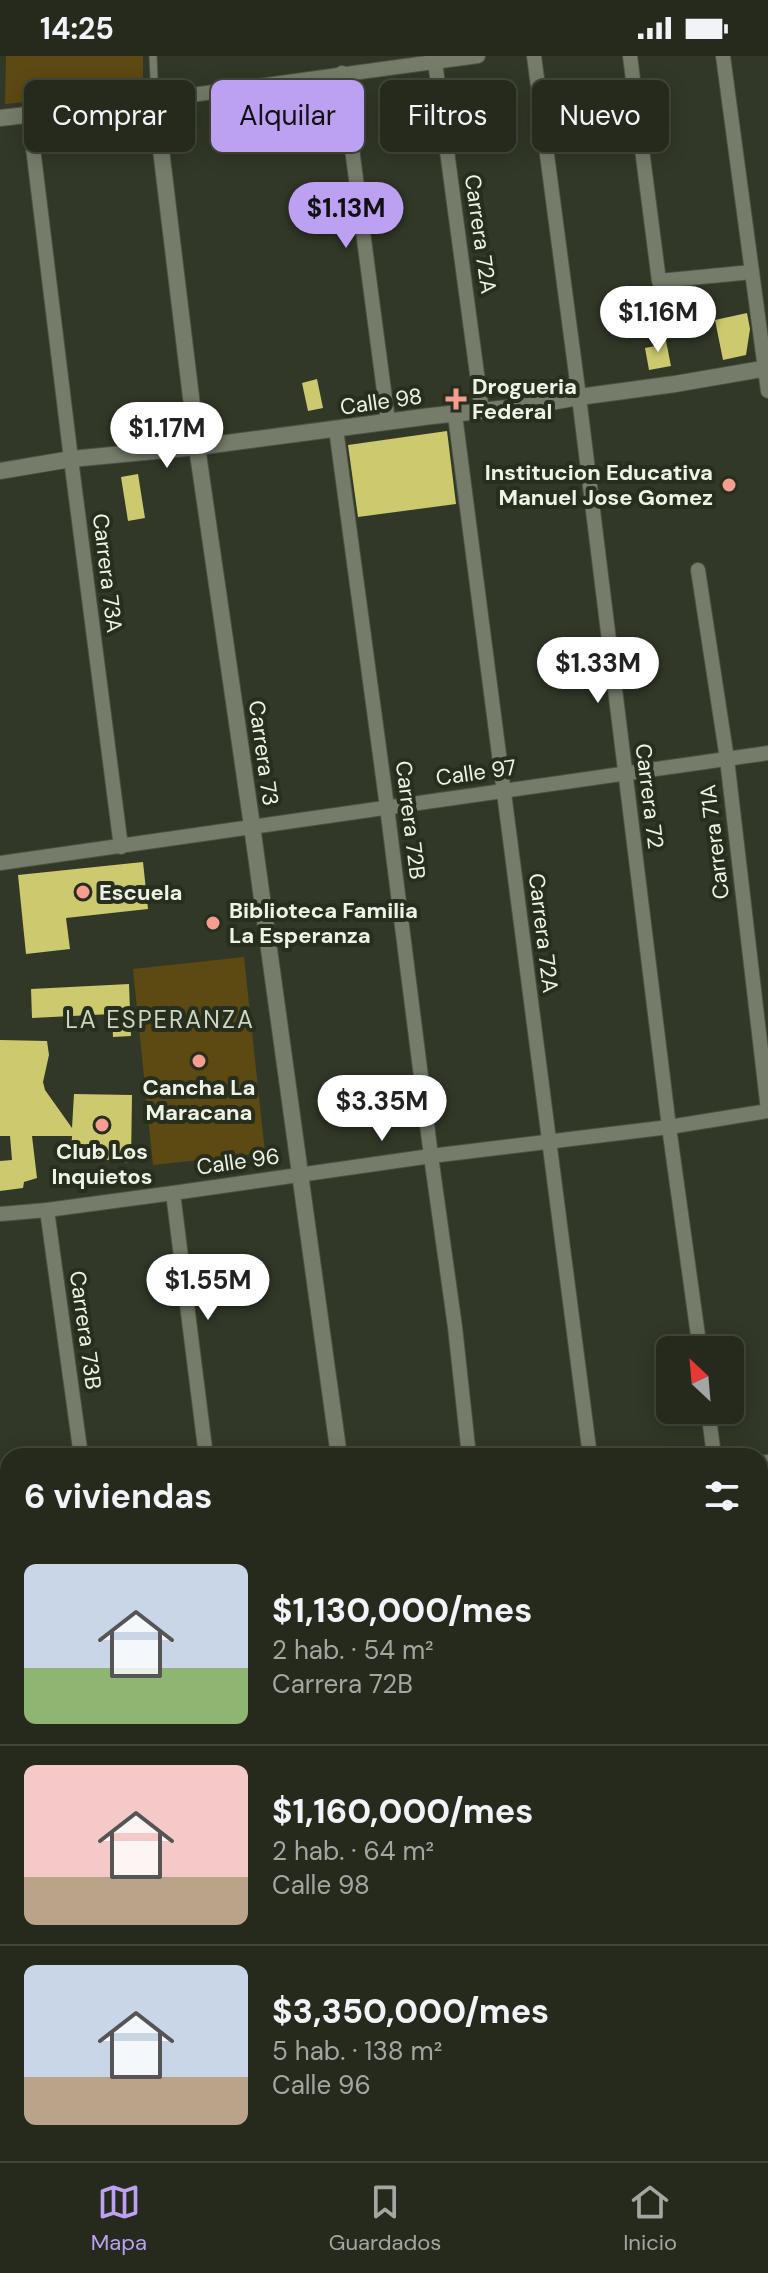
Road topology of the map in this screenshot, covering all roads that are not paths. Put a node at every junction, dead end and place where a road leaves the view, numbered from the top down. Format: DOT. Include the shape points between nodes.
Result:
graph roads {
  1 [pos="153,56"];
  2 [pos="478,56"];
  3 [pos="534,56"];
  4 [pos="630,56"];
  5 [pos="723,56"];
  6 [pos="435,62"];
  7 [pos="342,73"];
  8 [pos="154,80"];
  9 [pos="195,94"];
  10 [pos="24,116"];
  11 [pos="0,118"];
  12 [pos="34,152"];
  13 [pos="161,152"];
  14 [pos="752,272"];
  15 [pos="766,369"];
  16 [pos="768,391"];
  17 [pos="579,397"];
  18 [pos="482,411"];
  19 [pos="455,415"];
  20 [pos="388,421"];
  21 [pos="336,429"];
  22 [pos="197,447"];
  23 [pos="71,459"];
  24 [pos="0,471"];
  25 [pos="698,570"];
  26 [pos="768,753"];
  27 [pos="727,759"];
  28 [pos="625,773"];
  29 [pos="504,791"];
  30 [pos="387,807"];
  31 [pos="252,826"];
  32 [pos="121,847"];
  33 [pos="0,863"];
  34 [pos="768,1110"];
  35 [pos="669,1127"];
  36 [pos="548,1143"];
  37 [pos="431,1156"];
  38 [pos="300,1174"];
  39 [pos="173,1193"];
  40 [pos="47,1210"];
  41 [pos="0,1214"];
  42 [pos="698,1336"];
  43 [pos="710,1424"];
  44 [pos="80,1448"];
  45 [pos="205,1448"];
  46 [pos="338,1448"];
  47 [pos="468,1448"];
  48 [pos="589,1448"];
  49 [pos="713,1448"];
  1 -- 8 [label="lane, Carrera 73"];
  2 -- 6 [label="street"];
  3 -- 17 [label="street, Carrera 72"];
  4 -- 14 [label="street" via="659,281"];
  5 -- 14 [label="street"];
  6 -- 7 [label="street"];
  6 -- 18 [label="street, Carrera 72A"];
  7 -- 9 [label="street"];
  7 -- 20 [label="street"];
  10 -- 11 [label="street"];
  12 -- 23 [label="street, Carrera 73A"];
  13 -- 22 [label="street, Carrera 73"];
  14 -- 15 [label="street"];
  15 -- 16 [label="street"];
  15 -- 17 [label="street, Calle 98"];
  17 -- 18 [label="street, Calle 98"];
  17 -- 28 [label="street, Carrera 72"];
  18 -- 19 [label="street, Calle 98"];
  19 -- 20 [label="street, Calle 98"];
  19 -- 29 [label="street, Carrera 72A"];
  20 -- 21 [label="street, Calle 98"];
  21 -- 22 [label="street, Calle 98"];
  21 -- 30 [label="street, Carrera 72B"];
  22 -- 23 [label="street, Calle 98"];
  22 -- 31 [label="street, Carrera 73"];
  23 -- 24 [label="street, Calle 98"];
  23 -- 32 [label="street, Carrera 73A"];
  25 -- 27 [label="street, Carrera 71A"];
  26 -- 27 [label="street, Calle 97"];
  27 -- 28 [label="street, Calle 97"];
  27 -- 34 [label="street, Carrera 71A"];
  28 -- 29 [label="street, Calle 97"];
  28 -- 35 [label="street, Carrera 72"];
  29 -- 30 [label="street, Calle 97"];
  29 -- 36 [label="street, Carrera 72A"];
  30 -- 31 [label="street, Calle 97"];
  30 -- 37 [label="street, Carrera 72B"];
  31 -- 32 [label="street, Calle 97"];
  31 -- 38 [label="street, Carrera 73"];
  32 -- 33 [label="street, Calle 97"];
  34 -- 35 [label="street, Calle 96"];
  35 -- 36 [label="street, Calle 96"];
  35 -- 42 [label="street, Carrera 72"];
  36 -- 37 [label="street, Calle 96"];
  36 -- 48 [label="street, Carrera 72A"];
  37 -- 38 [label="street, Calle 96"];
  37 -- 47 [label="street, Carrera 72B"];
  38 -- 39 [label="street, Calle 96"];
  38 -- 46 [label="street, Carrera 73"];
  39 -- 40 [label="street, Calle 96"];
  39 -- 45 [label="street"];
  40 -- 41 [label="street, Calle 96"];
  40 -- 44 [label="street, Carrera 73B"];
  43 -- 49 [label="street"];
}
